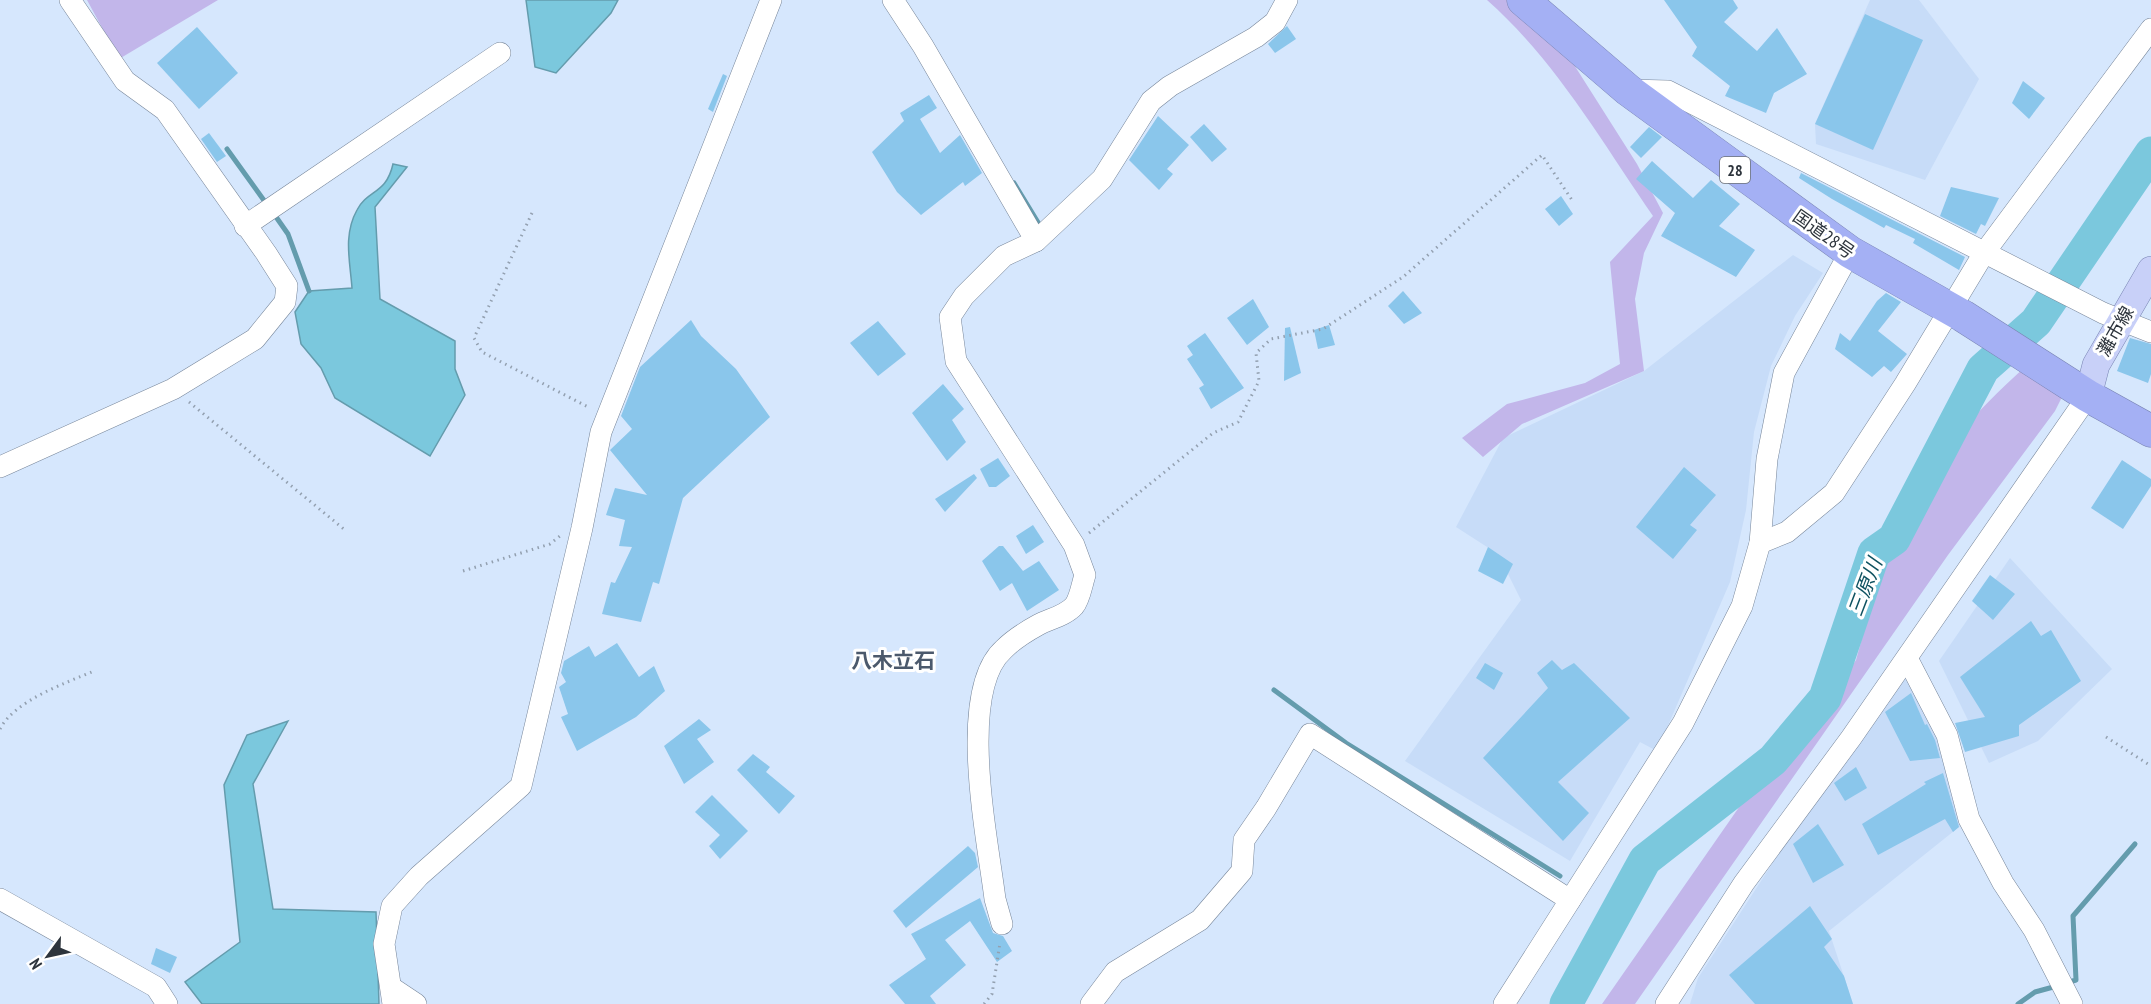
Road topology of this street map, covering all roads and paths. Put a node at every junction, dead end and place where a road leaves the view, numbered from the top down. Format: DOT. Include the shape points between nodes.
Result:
graph roads {
  1 [pos="70,0"];
  2 [pos="771,0"];
  3 [pos="893,0"];
  4 [pos="1287,0"];
  5 [pos="1523,0"];
  6 [pos="2151,29"];
  7 [pos="500,53"];
  8 [pos="1628,90"];
  9 [pos="1572,200"];
  10 [pos="532,213"];
  11 [pos="245,226"];
  12 [pos="1036,241"];
  13 [pos="1850,252"];
  14 [pos="1991,255"];
  15 [pos="2151,270"];
  16 [pos="1956,313"];
  17 [pos="2111,317"];
  18 [pos="2151,332"];
  19 [pos="173,389"];
  20 [pos="2088,396"];
  21 [pos="607,417"];
  22 [pos="2151,431"];
  23 [pos="0,467"];
  24 [pos="585,516"];
  25 [pos="345,530"];
  26 [pos="1760,543"];
  27 [pos="1074,546"];
  28 [pos="463,571"];
  29 [pos="1907,658"];
  30 [pos="94,671"];
  31 [pos="0,729"];
  32 [pos="2106,736"];
  33 [pos="2151,766"];
  34 [pos="0,899"];
  35 [pos="1570,900"];
  36 [pos="1002,924"];
  37 [pos="392,996"];
  38 [pos="167,1004"];
  39 [pos="416,1004"];
  40 [pos="984,1004"];
  41 [pos="1091,1004"];
  42 [pos="1504,1004"];
  43 [pos="1666,1004"];
  44 [pos="2072,1004"];
  1 -- 11 [label="street" via="125,81 165,110"];
  2 -- 21 [label="street"];
  3 -- 12 [label="street"];
  4 -- 12 [label="street" via="1275,22 1151,101 1102,179"];
  5 -- 8 [label="highway, 国道28号 / 28"];
  6 -- 14 [label="street"];
  7 -- 11 [label="street"];
  8 -- 13 [label="highway, 国道28号 / 28"];
  8 -- 14 [label="street" via="1668,91"];
  9 -- 27 [label="path" via="1542,155 1403,277 1323,328 1271,339 1256,353 1259,381 1238,422 1213,433"];
  10 -- 21 [label="path" via="474,338 482,352"];
  11 -- 19 [label="street" via="287,286 285,302 255,339"];
  12 -- 27 [label="street" via="1004,256 964,296 950,317 951,337 956,361"];
  13 -- 16 [label="highway, 国道28号 / 28"];
  13 -- 26 [label="street" via="1784,373 1767,459"];
  14 -- 16 [label="street"];
  14 -- 17 [label="street"];
  15 -- 17 [label="main road, 灘市線"];
  16 -- 20 [label="highway, 国道28号 / 28"];
  16 -- 26 [label="street" via="1834,493 1787,532"];
  17 -- 18 [label="street"];
  17 -- 20 [label="main road, 灘市線"];
  19 -- 23 [label="street"];
  19 -- 25 [label="path"];
  20 -- 22 [label="highway, 国道28号 / 28"];
  20 -- 29 [label="street"];
  21 -- 24 [label="street"];
  24 -- 28 [label="path" via="550,544"];
  24 -- 37 [label="street" via="520,786 419,876 392,906 384,944"];
  26 -- 35 [label="street" via="1742,606 1683,723"];
  27 -- 36 [label="street" via="1085,575 1074,605 1003,649 995,658 979,700 977,748 995,899"];
  29 -- 43 [label="street" via="1744,883"];
  29 -- 44 [label="street" via="1947,735 1969,819"];
  30 -- 31 [label="path" via="39,695 4,720"];
  32 -- 33 [label="path"];
  34 -- 38 [label="street" via="156,987"];
  35 -- 41 [label="street" via="1310,734 1244,840 1242,871 1200,920 1115,972"];
  35 -- 42 [label="street"];
  36 -- 40 [label="path" via="993,994"];
  37 -- 39 [label="street"];
}
